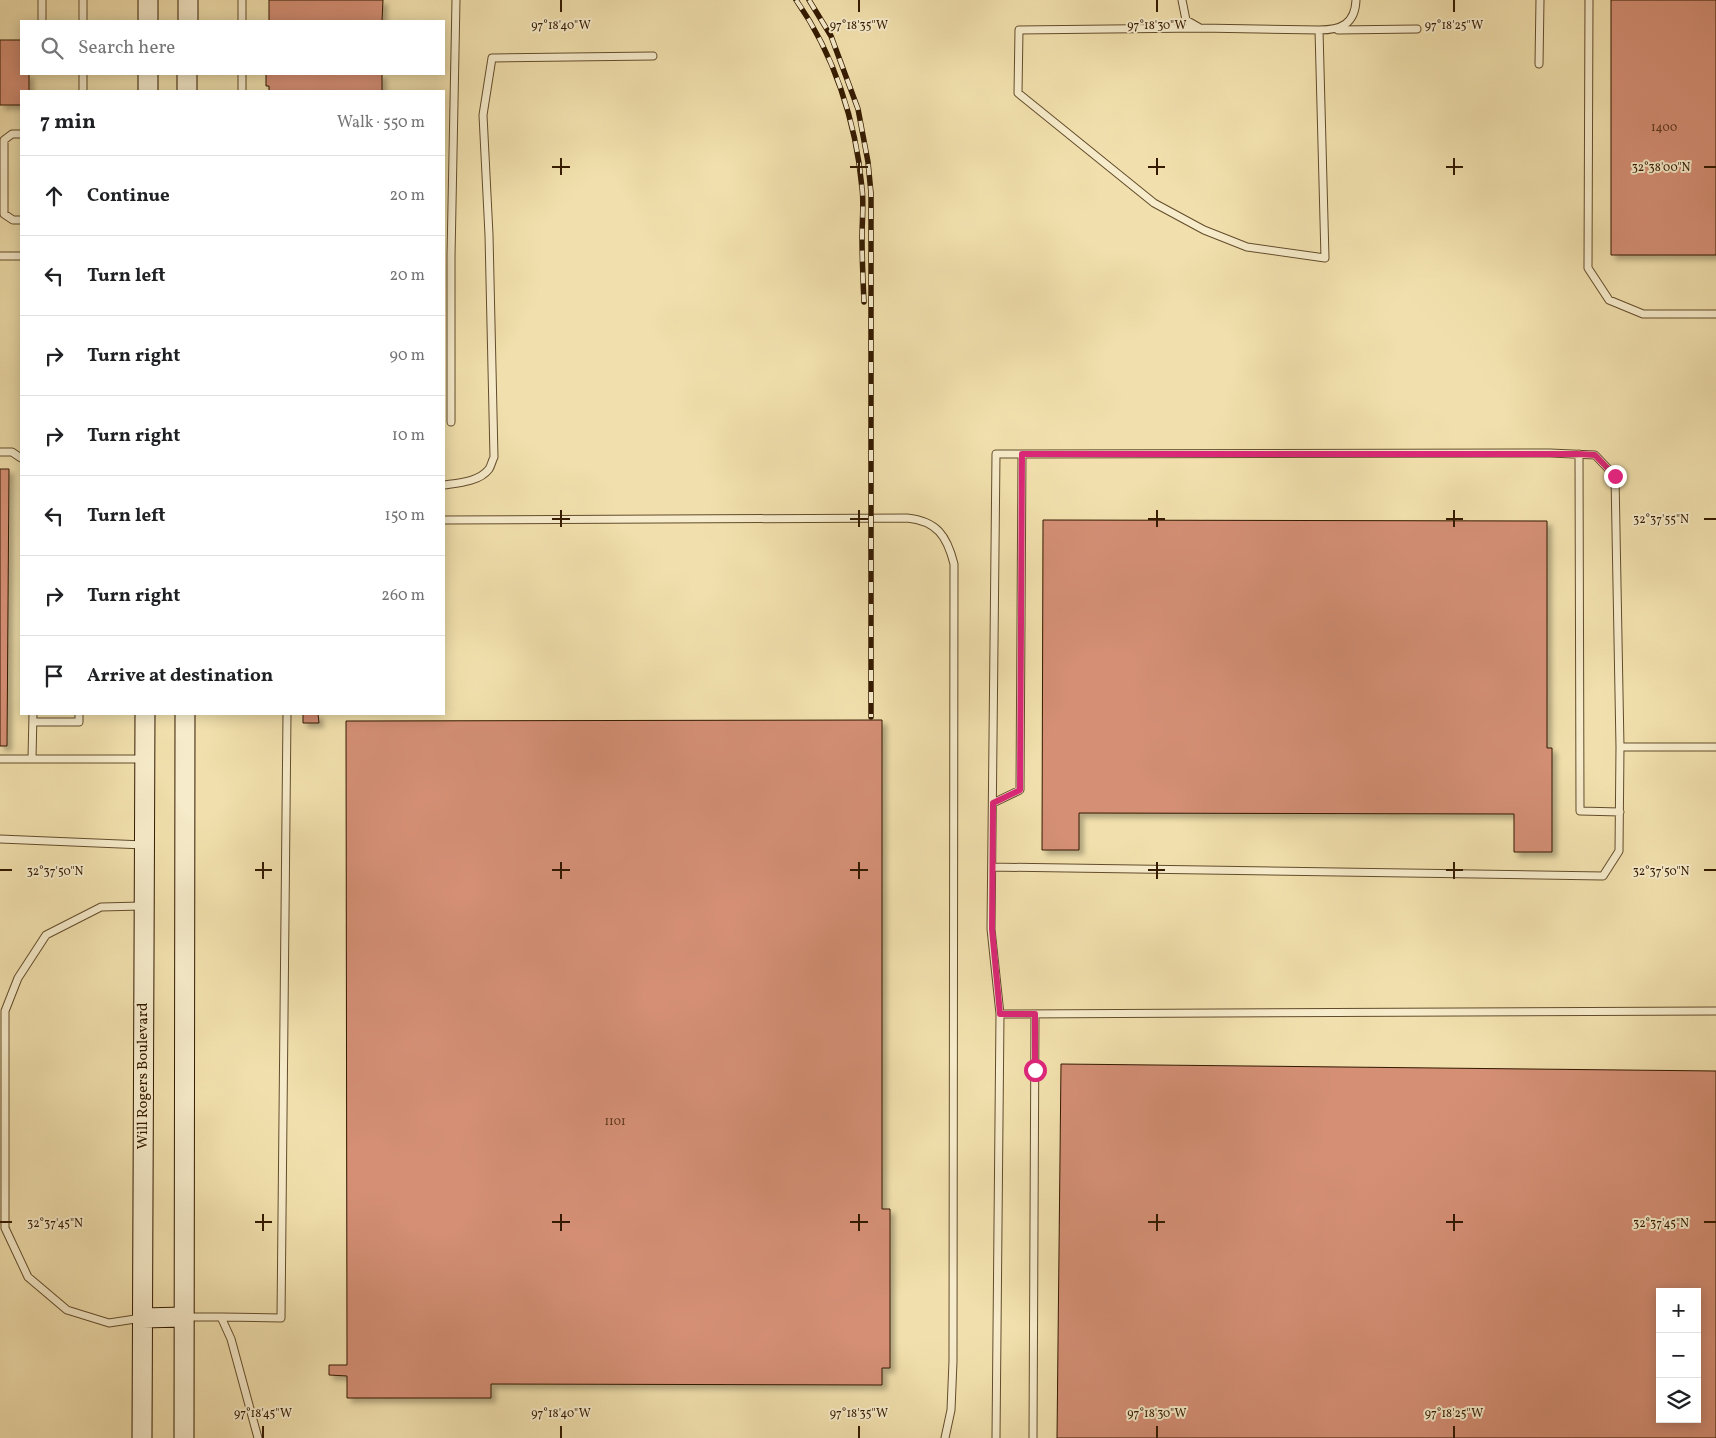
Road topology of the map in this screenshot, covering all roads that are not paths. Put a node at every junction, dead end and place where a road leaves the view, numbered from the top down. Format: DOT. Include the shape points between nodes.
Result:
graph roads {
  1 [pos="42,0"];
  2 [pos="83,0"];
  3 [pos="148,0"];
  4 [pos="188,0"];
  5 [pos="242,0"];
  6 [pos="456,0"];
  7 [pos="1182,0"];
  8 [pos="1356,0"];
  9 [pos="1540,0"];
  10 [pos="1589,0"];
  11 [pos="42,19"];
  12 [pos="83,20"];
  13 [pos="148,20"];
  14 [pos="188,20"];
  15 [pos="242,20"];
  16 [pos="1200,28"];
  17 [pos="1320,30"];
  18 [pos="1335,30"];
  19 [pos="1417,30"];
  20 [pos="652,56"];
  21 [pos="1539,64"];
  22 [pos="83,75"];
  23 [pos="148,75"];
  24 [pos="187,75"];
  25 [pos="242,75"];
  26 [pos="84,90"];
  27 [pos="148,90"];
  28 [pos="187,90"];
  29 [pos="242,90"];
  30 [pos="20,134"];
  31 [pos="20,220"];
  32 [pos="0,256"];
  33 [pos="20,256"];
  34 [pos="448,256"];
  35 [pos="1716,314"];
  36 [pos="451,422"];
  37 [pos="0,452"];
  38 [pos="1022,454"];
  39 [pos="1579,454"];
  40 [pos="20,457"];
  41 [pos="445,484"];
  42 [pos="445,520"];
  43 [pos="33,715"];
  44 [pos="79,715"];
  45 [pos="145,715"];
  46 [pos="185,715"];
  47 [pos="288,715"];
  48 [pos="32,722"];
  49 [pos="1716,747"];
  50 [pos="1620,748"];
  51 [pos="32,758"];
  52 [pos="0,759"];
  53 [pos="145,759"];
  54 [pos="993,803"];
  55 [pos="1620,812"];
  56 [pos="0,839"];
  57 [pos="145,845"];
  58 [pos="992,866"];
  59 [pos="144,906"];
  60 [pos="1716,1011"];
  61 [pos="1000,1014"];
  62 [pos="1035,1014"];
  63 [pos="184,1317"];
  64 [pos="221,1317"];
  65 [pos="142,1318"];
  66 [pos="142,1438"];
  67 [pos="184,1438"];
  68 [pos="258,1438"];
  69 [pos="945,1438"];
  70 [pos="996,1438"];
  71 [pos="1033,1438"];
  1 -- 11 [label="lane"];
  2 -- 12 [label="lane"];
  3 -- 13 [label="main road"];
  4 -- 14 [label="main road"];
  5 -- 15 [label="lane"];
  6 -- 34 [label="lane"];
  7 -- 16 [label="lane" via="1186,20"];
  8 -- 18 [label="lane" via="1356,11 1346,25"];
  9 -- 21 [label="lane"];
  10 -- 35 [label="lane" via="1588,268 1609,300 1643,314"];
  16 -- 17 [label="lane"];
  16 -- 17 [label="lane" via="1019,30 1018,93 1162,208 1204,230 1248,247 1325,258"];
  17 -- 18 [label="lane"];
  18 -- 19 [label="lane"];
  20 -- 41 [label="lane" via="492,58 483,122 494,457 488,470 476,478"];
  22 -- 26 [label="lane"];
  23 -- 27 [label="main road"];
  24 -- 28 [label="main road"];
  25 -- 29 [label="lane"];
  30 -- 31 [label="lane" via="12,134 4,140 4,214"];
  32 -- 33 [label="lane"];
  34 -- 36 [label="lane"];
  37 -- 40 [label="lane" via="12,452"];
  38 -- 39 [label="lane"];
  38 -- 54 [label="lane" via="1020,790"];
  38 -- 54 [label="lane" via="996,454"];
  39 -- 50 [label="lane" via="1595,455 1615,476"];
  39 -- 55 [label="lane" via="1580,811"];
  42 -- 69 [label="lane" via="907,518 932,525 950,547 954,564 953,1361"];
  43 -- 48 [label="lane"];
  44 -- 48 [label="lane" via="79,722"];
  45 -- 53 [label="main road, Will Rogers Boulevard"];
  46 -- 63 [label="main road"];
  47 -- 64 [label="lane" via="281,1318"];
  48 -- 51 [label="lane"];
  49 -- 50 [label="lane"];
  50 -- 55 [label="lane"];
  51 -- 52 [label="lane"];
  51 -- 53 [label="lane"];
  53 -- 57 [label="main road, Will Rogers Boulevard"];
  54 -- 58 [label="lane"];
  55 -- 58 [label="lane" via="1619,851 1603,876"];
  56 -- 57 [label="lane"];
  57 -- 59 [label="main road, Will Rogers Boulevard"];
  58 -- 61 [label="lane" via="992,929"];
  59 -- 65 [label="main road, Will Rogers Boulevard"];
  59 -- 65 [label="lane" via="101,907 46,936 18,978 5,1011 5,1228 28,1277 67,1310 109,1323"];
  60 -- 62 [label="lane"];
  61 -- 62 [label="lane"];
  61 -- 70 [label="lane"];
  62 -- 71 [label="lane"];
  63 -- 64 [label="lane"];
  63 -- 65 [label="main road"];
  63 -- 67 [label="main road"];
  64 -- 68 [label="lane" via="231,1339"];
  65 -- 66 [label="main road, Will Rogers Boulevard"];
}
